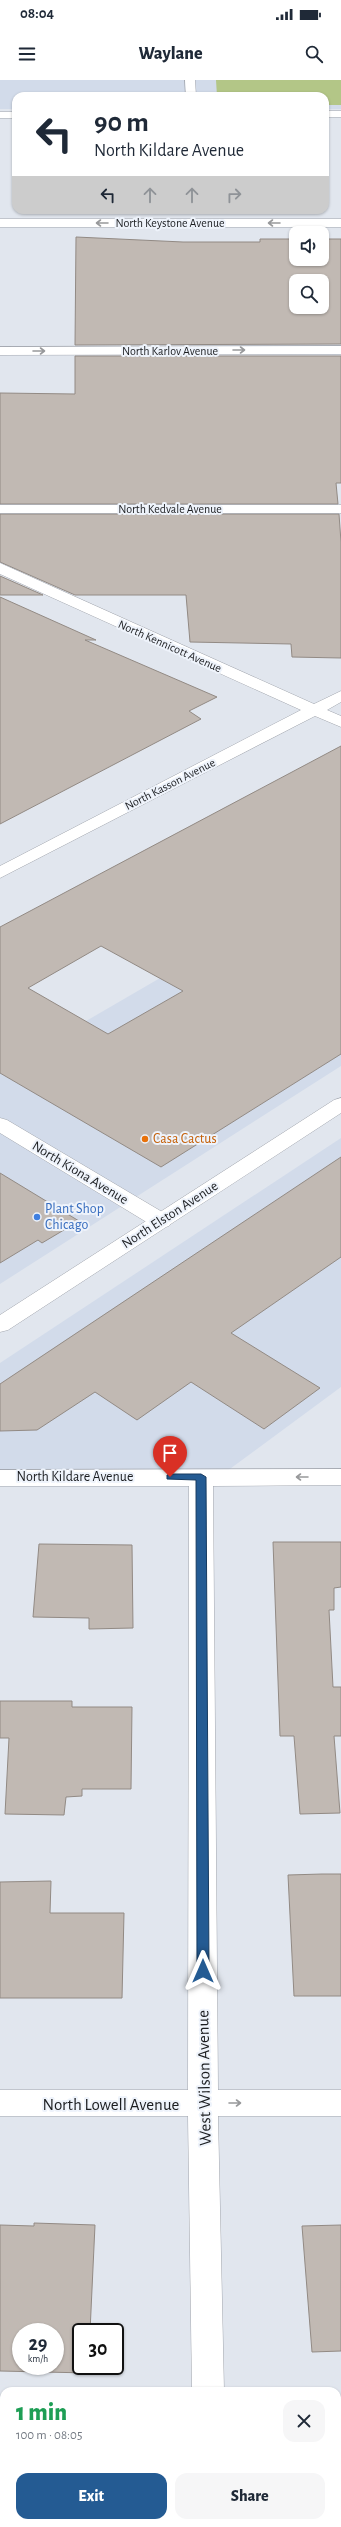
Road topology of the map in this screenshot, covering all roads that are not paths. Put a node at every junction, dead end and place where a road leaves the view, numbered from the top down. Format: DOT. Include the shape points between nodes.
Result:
graph roads {
  1 [pos="190,80"];
  2 [pos="191,92"];
  3 [pos="329,114"];
  4 [pos="341,114"];
  5 [pos="0,115"];
  6 [pos="12,115"];
  7 [pos="0,223"];
  8 [pos="341,223"];
  9 [pos="341,350"];
  10 [pos="0,351"];
  11 [pos="0,509"];
  12 [pos="341,509"];
  13 [pos="0,568"];
  14 [pos="341,696"];
  15 [pos="313,710"];
  16 [pos="341,722"];
  17 [pos="0,872"];
  18 [pos="341,1104"];
  19 [pos="0,1124"];
  20 [pos="161,1221"];
  21 [pos="0,1326"];
  22 [pos="201,1477"];
  23 [pos="341,1477"];
  24 [pos="0,1478"];
  25 [pos="341,2103"];
  26 [pos="0,2104"];
  27 [pos="203,2104"];
  28 [pos="208,2387"];
  1 -- 2 [label="street"];
  3 -- 4 [label="street"];
  5 -- 6 [label="street"];
  8 -- 7 [label="street, North Keystone Avenue, one-way"];
  10 -- 9 [label="street, North Karlov Avenue, one-way"];
  11 -- 12 [label="street, North Kedvale Avenue"];
  13 -- 15 [label="street, North Kennicott Avenue"];
  14 -- 15 [label="street, North Kasson Avenue"];
  15 -- 16 [label="street, North Kennicott Avenue"];
  15 -- 17 [label="street, North Kasson Avenue"];
  18 -- 20 [label="street, North Elston Avenue"];
  19 -- 20 [label="street, North Kiona Avenue"];
  20 -- 21 [label="street, North Elston Avenue"];
  23 -- 22 [label="street, North Kildare Avenue, one-way"];
  22 -- 24 [label="street, North Kildare Avenue"];
  22 -- 27 [label="street, West Wilson Avenue"];
  27 -- 25 [label="street, North Lowell Avenue, one-way"];
  26 -- 27 [label="street, North Lowell Avenue"];
  27 -- 28 [label="street, West Wilson Avenue"];
}
